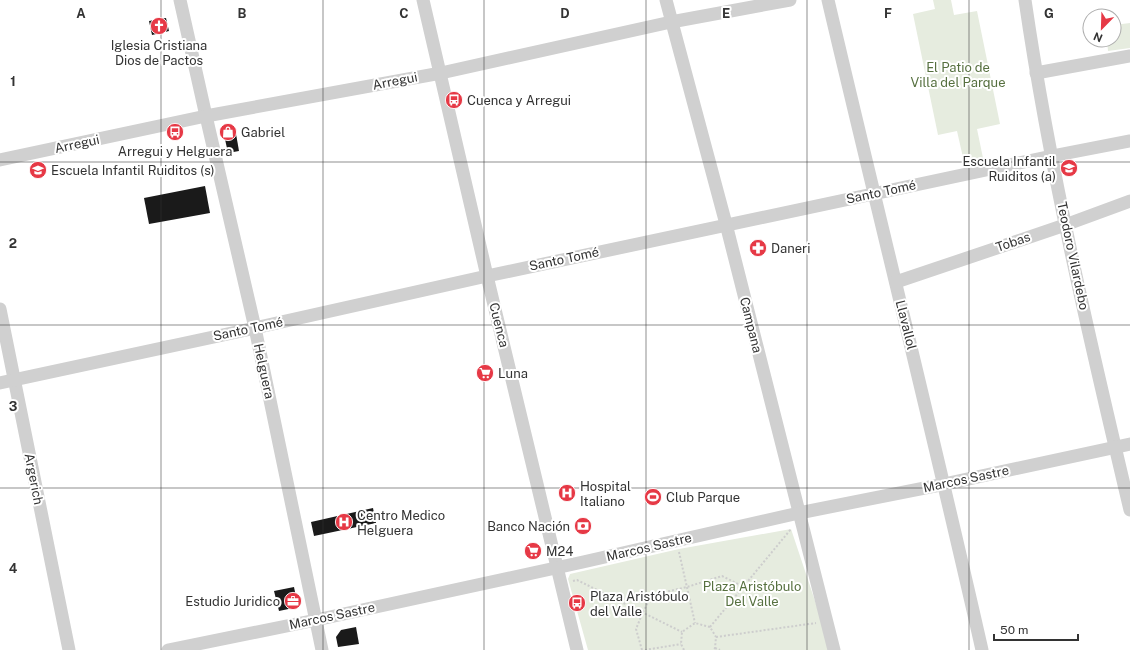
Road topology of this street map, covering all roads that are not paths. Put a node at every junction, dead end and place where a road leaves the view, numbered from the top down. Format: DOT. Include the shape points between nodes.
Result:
graph roads {
  1 [pos="180,0"];
  2 [pos="423,0"];
  3 [pos="666,0"];
  4 [pos="790,0"];
  5 [pos="828,0"];
  6 [pos="1025,0"];
  7 [pos="672,22"];
  8 [pos="1130,56"];
  9 [pos="441,72"];
  10 [pos="1036,73"];
  11 [pos="206,116"];
  12 [pos="1130,141"];
  13 [pos="1052,156"];
  14 [pos="0,160"];
  15 [pos="873,194"];
  16 [pos="1130,201"];
  17 [pos="726,224"];
  18 [pos="1065,225"];
  19 [pos="487,276"];
  20 [pos="896,282"];
  21 [pos="0,309"];
  22 [pos="255,328"];
  23 [pos="14,380"];
  24 [pos="0,383"];
  25 [pos="1130,444"];
  26 [pos="1115,447"];
  27 [pos="945,484"];
  28 [pos="1130,510"];
  29 [pos="799,513"];
  30 [pos="558,567"];
  31 [pos="316,620"];
  32 [pos="69,650"];
  33 [pos="168,650"];
  34 [pos="322,650"];
  35 [pos="577,650"];
  36 [pos="834,650"];
  37 [pos="982,650"];
  1 -- 11 [label="street, Helguera"];
  2 -- 9 [label="street, Cuenca"];
  3 -- 7 [label="street, Campana"];
  4 -- 7 [label="street, Arregui"];
  5 -- 15 [label="street, Llavallol"];
  6 -- 10 [label="street, Teodoro Vilardebo"];
  7 -- 9 [label="street, Arregui"];
  7 -- 17 [label="street, Campana"];
  8 -- 10 [label="street"];
  9 -- 11 [label="street, Arregui"];
  9 -- 19 [label="street, Cuenca"];
  10 -- 13 [label="street, Teodoro Vilardebo"];
  11 -- 14 [label="street, Arregui"];
  11 -- 22 [label="street, Helguera"];
  12 -- 13 [label="street, Santo Tomé"];
  13 -- 15 [label="street, Santo Tomé"];
  13 -- 18 [label="street, Teodoro Vilardebo"];
  15 -- 17 [label="street, Santo Tomé"];
  15 -- 20 [label="street, Llavallol"];
  16 -- 18 [label="street, Tobas"];
  17 -- 19 [label="street, Santo Tomé"];
  17 -- 29 [label="street, Campana"];
  18 -- 20 [label="street, Tobas"];
  18 -- 26 [label="street, Teodoro Vilardebo"];
  19 -- 22 [label="street, Santo Tomé"];
  19 -- 30 [label="street, Cuenca"];
  20 -- 27 [label="street, Llavallol"];
  21 -- 23 [label="street, Argerich"];
  22 -- 23 [label="street, Santo Tomé"];
  22 -- 31 [label="street, Helguera"];
  23 -- 24 [label="street, Santo Tomé"];
  23 -- 32 [label="street, Argerich"];
  25 -- 26 [label="street, Marcos Sastre"];
  26 -- 27 [label="street, Marcos Sastre"];
  26 -- 28 [label="street, Teodoro Vilardebo"];
  27 -- 29 [label="street, Marcos Sastre"];
  27 -- 37 [label="street, Llavallol"];
  29 -- 30 [label="street, Marcos Sastre"];
  29 -- 36 [label="street, Campana"];
  30 -- 31 [label="street, Marcos Sastre"];
  30 -- 35 [label="street, Cuenca"];
  31 -- 33 [label="street, Marcos Sastre"];
  31 -- 34 [label="street, Helguera"];
}
